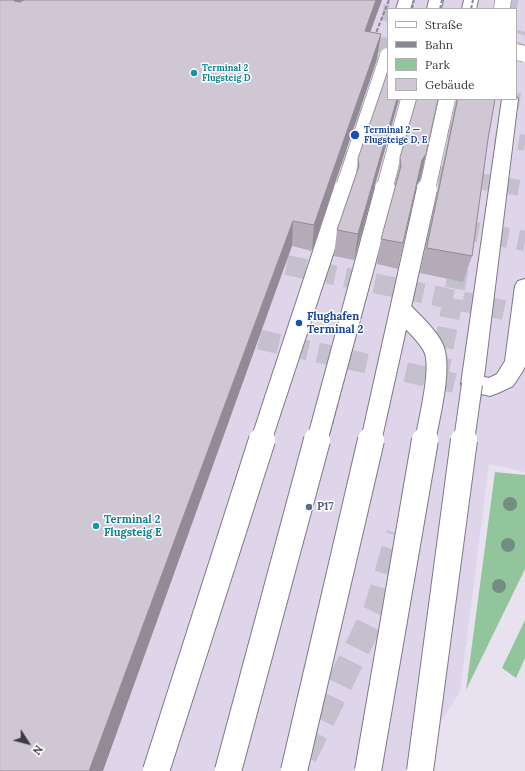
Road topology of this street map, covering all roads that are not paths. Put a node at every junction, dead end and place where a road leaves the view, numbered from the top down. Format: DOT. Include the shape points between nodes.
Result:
graph roads {
  1 [pos="387,59"];
  2 [pos="409,100"];
  3 [pos="448,100"];
  4 [pos="510,100"];
  5 [pos="525,286"];
  6 [pos="401,310"];
  7 [pos="472,384"];
  8 [pos="156,771"];
  9 [pos="228,771"];
  10 [pos="294,771"];
  11 [pos="368,771"];
  12 [pos="420,771"];
  1 -- 8 [label="lane, bridge" via="299,323"];
  2 -- 9 [label="lane, bridge"];
  3 -- 6 [label="lane, bridge"];
  4 -- 7 [label="lane"];
  5 -- 7 [label="lane" via="516,363 505,380 490,387"];
  6 -- 10 [label="lane, bridge"];
  6 -- 11 [label="lane, bridge" via="431,343 436,354 436,376"];
  7 -- 12 [label="lane, bridge"];
}
